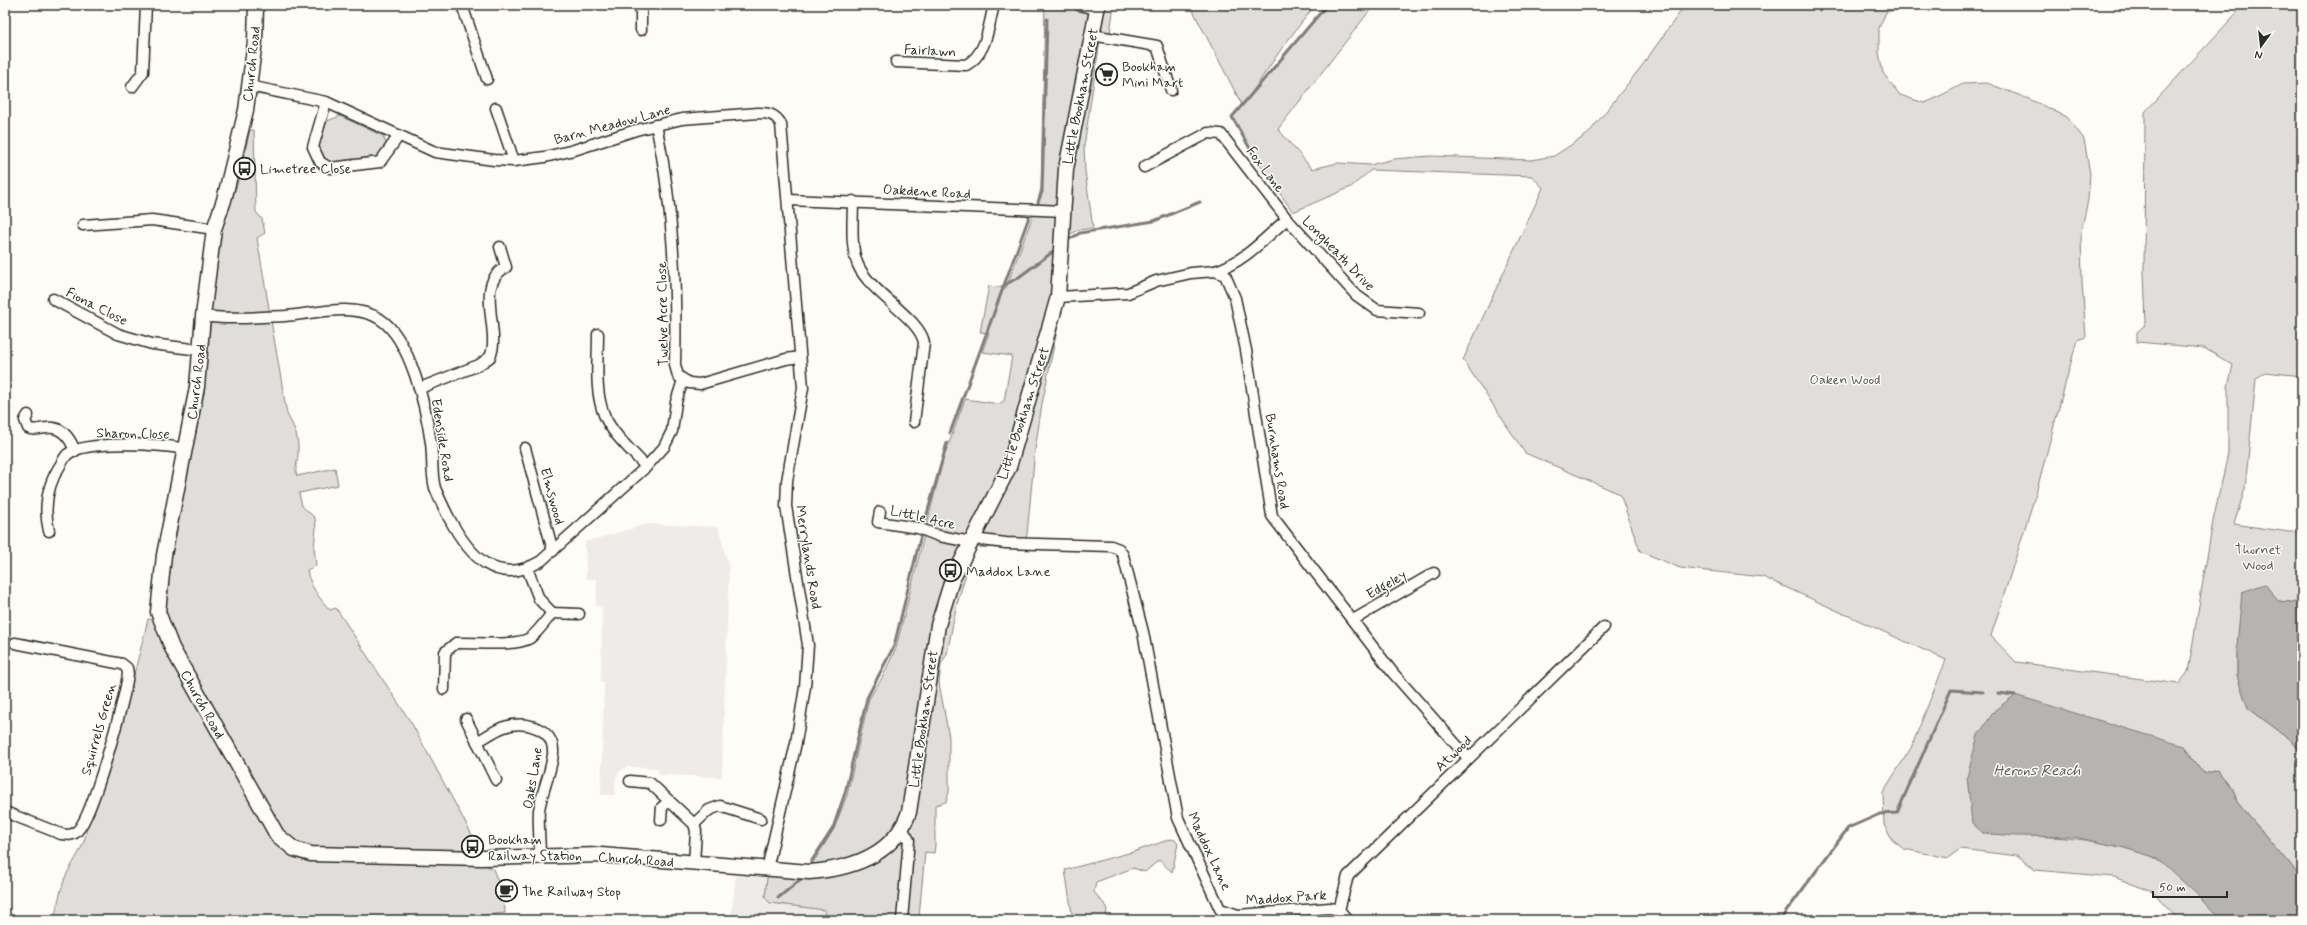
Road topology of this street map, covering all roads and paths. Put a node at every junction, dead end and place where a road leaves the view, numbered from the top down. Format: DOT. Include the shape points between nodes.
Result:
graph roads {
  1 [pos="146,5"];
  2 [pos="256,5"];
  3 [pos="462,5"];
  4 [pos="641,5"];
  5 [pos="994,5"];
  6 [pos="1079,5"];
  7 [pos="1097,7"];
  8 [pos="641,30"];
  9 [pos="1092,35"];
  10 [pos="896,62"];
  11 [pos="487,79"];
  12 [pos="249,86"];
  13 [pos="132,87"];
  14 [pos="1171,90"];
  15 [pos="326,102"];
  16 [pos="496,108"];
  17 [pos="656,125"];
  18 [pos="398,137"];
  19 [pos="514,161"];
  20 [pos="1144,167"];
  21 [pos="788,200"];
  22 [pos="853,202"];
  23 [pos="1065,211"];
  24 [pos="1287,219"];
  25 [pos="83,225"];
  26 [pos="214,229"];
  27 [pos="500,246"];
  28 [pos="1215,271"];
  29 [pos="1058,297"];
  30 [pos="52,300"];
  31 [pos="1419,313"];
  32 [pos="203,316"];
  33 [pos="598,334"];
  34 [pos="200,350"];
  35 [pos="800,358"];
  36 [pos="683,380"];
  37 [pos="420,388"];
  38 [pos="28,415"];
  39 [pos="914,422"];
  40 [pos="525,448"];
  41 [pos="186,449"];
  42 [pos="75,451"];
  43 [pos="646,467"];
  44 [pos="880,512"];
  45 [pos="49,531"];
  46 [pos="972,541"];
  47 [pos="553,551"];
  48 [pos="527,568"];
  49 [pos="1434,573"];
  50 [pos="552,613"];
  51 [pos="579,614"];
  52 [pos="1353,620"];
  53 [pos="1604,627"];
  54 [pos="15,643"];
  55 [pos="444,689"];
  56 [pos="466,720"];
  57 [pos="477,742"];
  58 [pos="1468,758"];
  59 [pos="496,780"];
  60 [pos="630,781"];
  61 [pos="669,802"];
  62 [pos="5,812"];
  63 [pos="761,819"];
  64 [pos="661,820"];
  65 [pos="694,824"];
  66 [pos="902,828"];
  67 [pos="540,856"];
  68 [pos="694,863"];
  69 [pos="839,868"];
  70 [pos="767,869"];
  71 [pos="1222,910"];
  72 [pos="1339,910"];
  73 [pos="902,920"];
  74 [pos="1348,920"];
  1 -- 13 [label="street" via="143,72"];
  2 -- 12 [label="street, Church Road" via="255,41"];
  3 -- 11 [label="street"];
  4 -- 8 [label="street"];
  5 -- 10 [label="street, Fairlawn" via="983,49 975,60 966,66"];
  6 -- 7 [label="street"];
  7 -- 9 [label="street, Little Bookham Street"];
  9 -- 14 [label="street" via="1157,46"];
  9 -- 23 [label="street, Little Bookham Street" via="1066,169"];
  12 -- 15 [label="street, Barn Meadow Lane"];
  12 -- 26 [label="street, Church Road" via="241,135"];
  15 -- 18 [label="street, Barn Meadow Lane"];
  15 -- 18 [label="street" via="313,147 320,162 330,168 380,162"];
  16 -- 19 [label="street"];
  17 -- 19 [label="street, Barn Meadow Lane" via="574,150"];
  17 -- 21 [label="street, Barn Meadow Lane" via="715,116 758,113 768,113 776,117 781,124"];
  17 -- 36 [label="street, Twelve Acre Close" via="674,247 676,370"];
  18 -- 19 [label="street, Barn Meadow Lane" via="435,152"];
  20 -- 24 [label="street, Fox Lane" via="1208,133 1221,134"];
  21 -- 22 [label="street, Oakdene Road"];
  21 -- 35 [label="street, Merrylands Road"];
  22 -- 23 [label="street, Oakdene Road"];
  22 -- 39 [label="street" via="854,252 860,270 873,287 924,337"];
  23 -- 29 [label="street, Little Bookham Street"];
  24 -- 28 [label="street" via="1242,258"];
  24 -- 31 [label="street, Longheath Drive" via="1356,295 1378,310"];
  25 -- 26 [label="street" via="152,220"];
  26 -- 32 [label="street, Church Road"];
  27 -- 37 [label="street" via="506,267 497,273 491,286 490,309 494,339 490,357 479,365"];
  28 -- 29 [label="street" via="1179,275 1128,293"];
  28 -- 52 [label="street, Burnhams Road" via="1227,278 1235,298 1246,350 1272,516"];
  29 -- 46 [label="street, Little Bookham Street" via="1009,467"];
  30 -- 34 [label="street, Fiona Close" via="118,334 152,344"];
  32 -- 34 [label="street, Church Road"];
  32 -- 37 [label="street, Edenside Road" via="284,316 340,311 368,314 381,320 394,332"];
  33 -- 43 [label="street" via="600,398 604,413 612,427"];
  34 -- 41 [label="street, Church Road" via="197,387"];
  35 -- 36 [label="street, Twelve Acre Close" via="786,359 700,384"];
  35 -- 70 [label="street, Merrylands Road" via="803,388 787,481 786,506 804,614 808,662 796,743"];
  36 -- 43 [label="street, Edenside Road" via="670,437"];
  37 -- 48 [label="street, Edenside Road" via="435,487 459,538 471,553 486,565 506,569"];
  38 -- 42 [label="street" via="25,420 28,428 32,431 58,429 70,437"];
  40 -- 47 [label="street, Elmswood"];
  41 -- 42 [label="street, Sharon Close" via="174,446 113,445 85,446"];
  41 -- 67 [label="street, Church Road" via="164,555 158,612 172,648 277,836 294,849 311,854 482,858"];
  42 -- 45 [label="street, Sharon Close" via="68,454 56,472 46,497 45,515"];
  43 -- 47 [label="street, Edenside Road"];
  44 -- 46 [label="street, Little Acre" via="878,522"];
  46 -- 66 [label="street, Little Bookham Street" via="952,580 938,625 911,805"];
  46 -- 71 [label="street, Maddox Lane" via="1112,546 1122,552 1143,632 1178,818"];
  47 -- 48 [label="street, Edenside Road"];
  48 -- 50 [label="street" via="539,599"];
  49 -- 52 [label="street, Edgeley"];
  50 -- 51 [label="street"];
  50 -- 55 [label="street" via="540,629 528,639 512,642 456,642 445,652"];
  52 -- 58 [label="street, Burnhams Road" via="1393,673"];
  53 -- 58 [label="street, Atwood"];
  54 -- 62 [label="street, Squirrels Green" via="115,662 127,668 127,682 104,763 80,828 73,834 61,834"];
  56 -- 57 [label="street"];
  57 -- 59 [label="street"];
  57 -- 67 [label="street, Oaks Lane" via="504,726 516,725 538,728 550,738 553,754 539,813"];
  58 -- 72 [label="street, Atwood" via="1348,876"];
  60 -- 61 [label="street" via="650,783"];
  61 -- 64 [label="street" via="662,807"];
  61 -- 65 [label="street"];
  63 -- 65 [label="street" via="720,806 710,810"];
  65 -- 68 [label="street"];
  66 -- 69 [label="street, Little Bookham Street" via="874,855 861,862"];
  66 -- 73 [label="street" via="909,840"];
  67 -- 68 [label="street, Church Road" via="601,855"];
  68 -- 70 [label="street, Church Road"];
  69 -- 70 [label="street, Church Road" via="809,872"];
  71 -- 72 [label="street, Maddox Park" via="1238,914 1325,908"];
  72 -- 74 [label="street, Maddox Park"];
}
